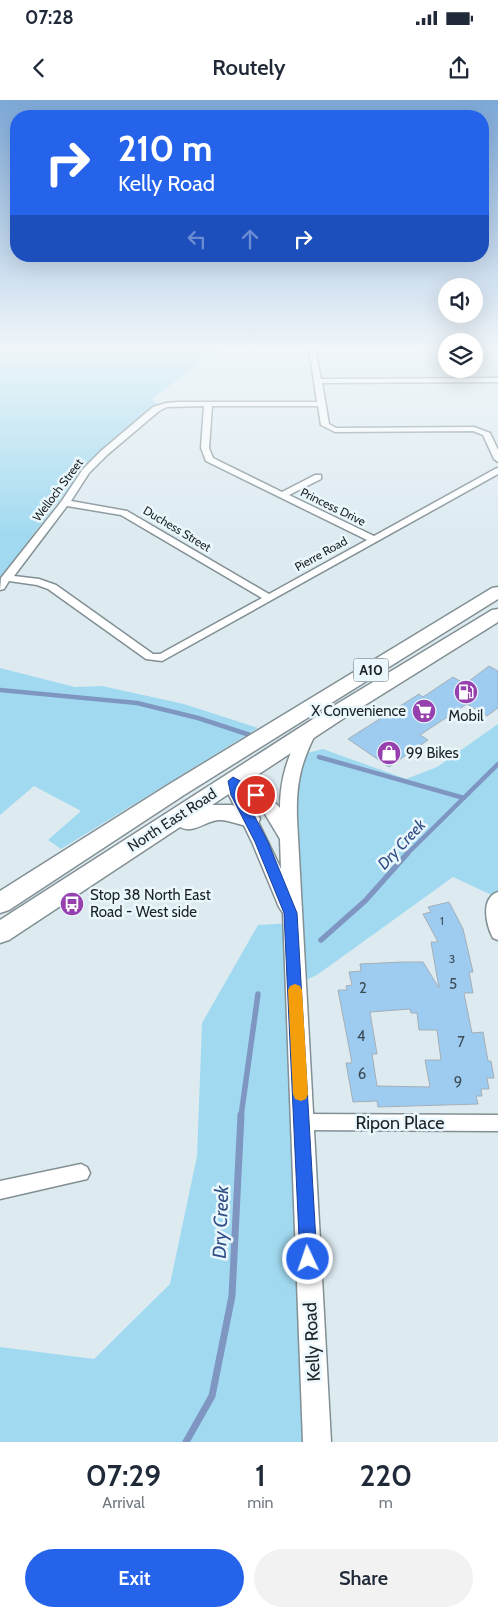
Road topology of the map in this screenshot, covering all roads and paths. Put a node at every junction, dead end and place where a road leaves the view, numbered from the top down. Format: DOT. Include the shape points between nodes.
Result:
graph roads {
  1 [pos="154,411"];
  2 [pos="208,411"];
  3 [pos="322,411"];
  4 [pos="498,459"];
  5 [pos="498,471"];
  6 [pos="318,477"];
  7 [pos="281,496"];
  8 [pos="65,503"];
  9 [pos="374,540"];
  10 [pos="3,582"];
  11 [pos="498,592"];
  12 [pos="269,598"];
  13 [pos="498,614"];
  14 [pos="156,657"];
  15 [pos="152,669"];
  16 [pos="308,733"];
  17 [pos="245,748"];
  18 [pos="233,781"];
  19 [pos="176,790"];
  20 [pos="249,819"];
  21 [pos="154,831"];
  22 [pos="290,844"];
  23 [pos="498,898"];
  24 [pos="0,903"];
  25 [pos="291,913"];
  26 [pos="0,933"];
  27 [pos="498,934"];
  28 [pos="302,1122"];
  29 [pos="498,1123"];
  30 [pos="81,1173"];
  31 [pos="0,1190"];
  32 [pos="317,1442"];
  1 -- 8 [label="street, Welloch Street" via="86,471"];
  2 -- 7 [label="street, Princess Drive" via="205,448 210,459"];
  3 -- 4 [label="street" via="325,425 335,430 474,429 486,433"];
  5 -- 9 [label="street, Pierre Road"];
  6 -- 7 [label="street, Princess Drive"];
  7 -- 9 [label="street, Princess Drive"];
  8 -- 10 [label="street, Welloch Street"];
  8 -- 12 [label="street, Duchess Street" via="124,513"];
  9 -- 12 [label="street, Pierre Road"];
  10 -- 14 [label="street" via="39,582 52,587 150,657"];
  11 -- 17 [label="highway, North East Road / A10"];
  12 -- 14 [label="street, Pierre Road" via="162,658"];
  13 -- 16 [label="highway, North East Road / A10"];
  14 -- 15 [label="street"];
  16 -- 18 [label="highway, North East Road / A10"];
  16 -- 22 [label="street, Kelly Road" via="289,777"];
  17 -- 18 [label="highway"];
  17 -- 19 [label="highway, North East Road / A10"];
  18 -- 19 [label="highway" via="212,781"];
  18 -- 20 [label="street, Kelly Road"];
  18 -- 21 [label="highway, North East Road / A10"];
  18 -- 22 [label="street, Kelly Road" via="268,806 278,818"];
  19 -- 24 [label="highway, North East Road / A10"];
  20 -- 21 [label="highway" via="236,813 214,811"];
  20 -- 25 [label="street, Kelly Road"];
  21 -- 26 [label="highway, North East Road / A10"];
  22 -- 25 [label="street, Kelly Road"];
  23 -- 27 [label="street" via="493,911"];
  25 -- 28 [label="street, Kelly Road"];
  28 -- 29 [label="street, Ripon Place"];
  28 -- 32 [label="street, Kelly Road"];
  30 -- 31 [label="street"];
}
